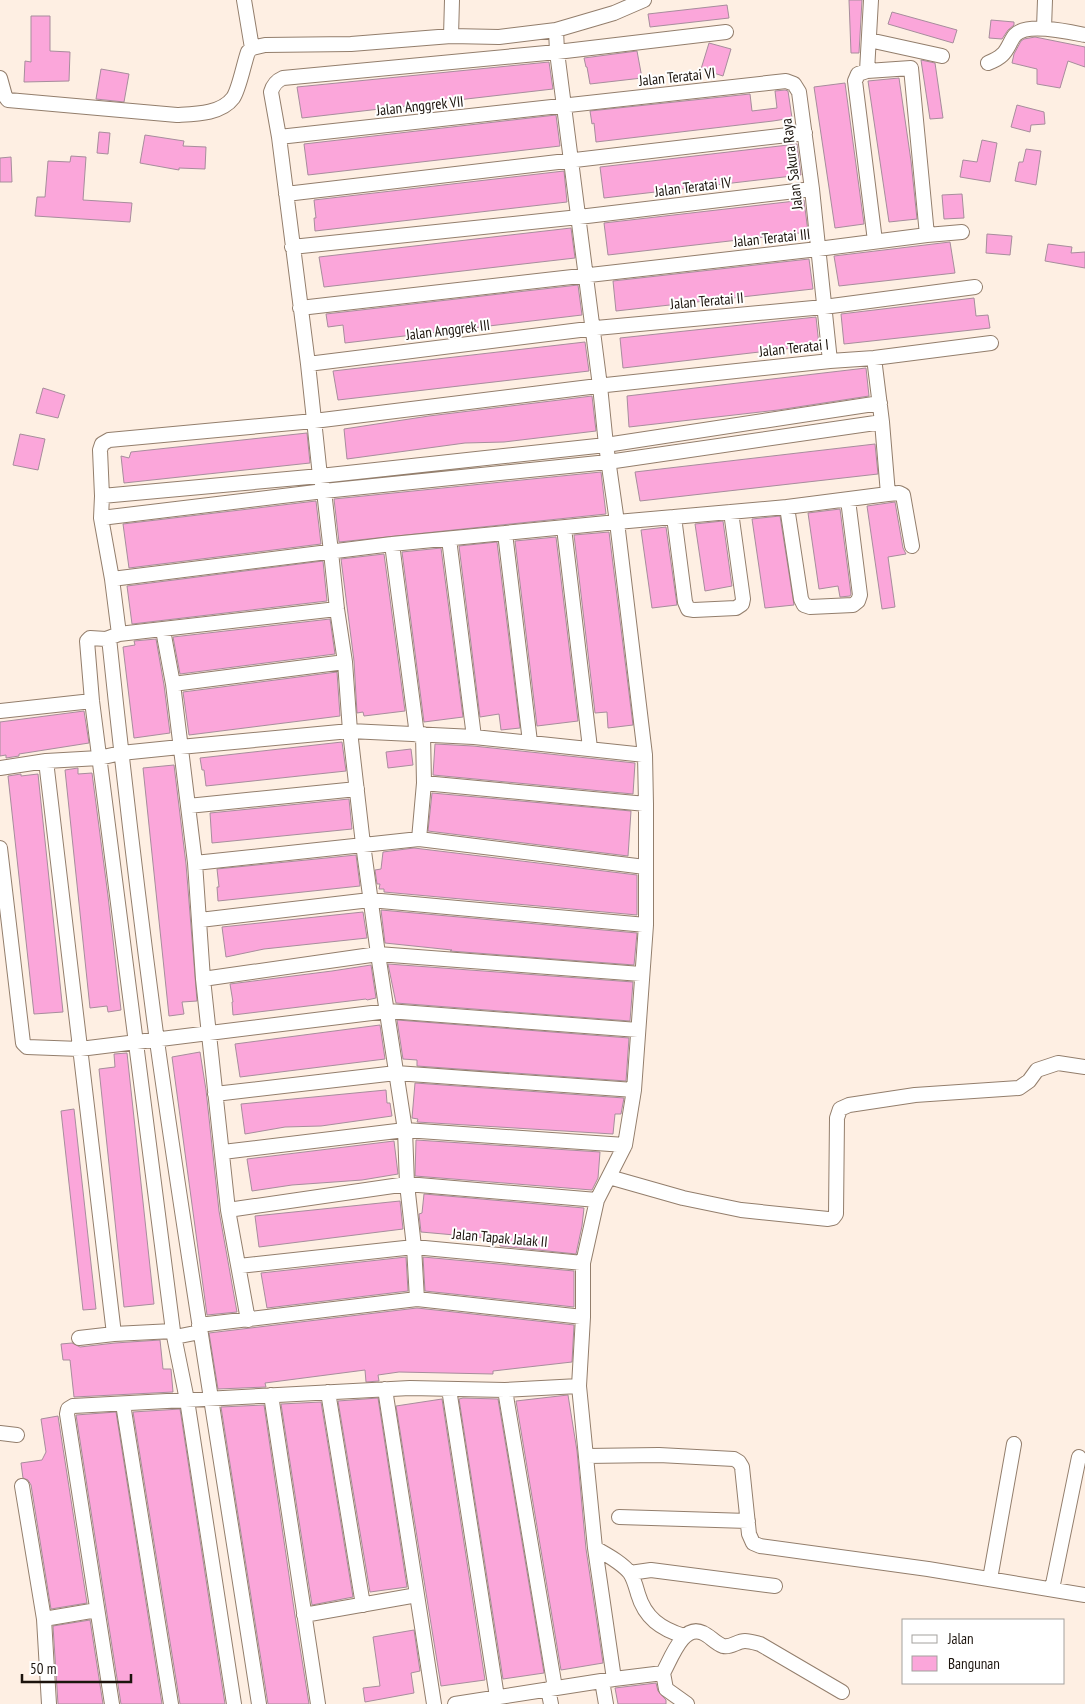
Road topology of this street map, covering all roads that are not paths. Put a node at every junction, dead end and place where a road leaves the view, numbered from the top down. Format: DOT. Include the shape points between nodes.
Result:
graph roads {
  1 [pos="244,0"];
  2 [pos="452,0"];
  3 [pos="870,0"];
  4 [pos="1044,0"];
  5 [pos="640,1"];
  6 [pos="1044,28"];
  7 [pos="556,30"];
  8 [pos="726,32"];
  9 [pos="451,36"];
  10 [pos="1085,36"];
  11 [pos="869,40"];
  12 [pos="252,48"];
  13 [pos="910,50"];
  14 [pos="557,52"];
  15 [pos="942,56"];
  16 [pos="988,63"];
  17 [pos="911,68"];
  18 [pos="868,71"];
  19 [pos="0,78"];
  20 [pos="794,84"];
  21 [pos="564,106"];
  22 [pos="805,133"];
  23 [pos="279,137"];
  24 [pos="571,160"];
  25 [pos="812,190"];
  26 [pos="286,194"];
  27 [pos="579,217"];
  28 [pos="962,232"];
  29 [pos="927,235"];
  30 [pos="874,241"];
  31 [pos="292,246"];
  32 [pos="818,249"];
  33 [pos="586,275"];
  34 [pos="975,287"];
  35 [pos="824,307"];
  36 [pos="300,308"];
  37 [pos="592,329"];
  38 [pos="991,343"];
  39 [pos="874,358"];
  40 [pos="830,361"];
  41 [pos="308,364"];
  42 [pos="600,386"];
  43 [pos="880,403"];
  44 [pos="314,421"];
  45 [pos="882,422"];
  46 [pos="606,445"];
  47 [pos="608,462"];
  48 [pos="320,476"];
  49 [pos="324,491"];
  50 [pos="888,494"];
  51 [pos="102,496"];
  52 [pos="848,500"];
  53 [pos="786,507"];
  54 [pos="731,512"];
  55 [pos="674,517"];
  56 [pos="101,518"];
  57 [pos="617,522"];
  58 [pos="564,528"];
  59 [pos="504,533"];
  60 [pos="449,539"];
  61 [pos="392,544"];
  62 [pos="912,546"];
  63 [pos="331,552"];
  64 [pos="112,579"];
  65 [pos="336,608"];
  66 [pos="163,630"];
  67 [pos="112,637"];
  68 [pos="345,662"];
  69 [pos="173,684"];
  70 [pos="92,701"];
  71 [pos="0,711"];
  72 [pos="350,731"];
  73 [pos="420,734"];
  74 [pos="474,737"];
  75 [pos="530,742"];
  76 [pos="180,747"];
  77 [pos="590,748"];
  78 [pos="120,754"];
  79 [pos="645,755"];
  80 [pos="100,758"];
  81 [pos="46,761"];
  82 [pos="0,768"];
  83 [pos="424,783"];
  84 [pos="357,789"];
  85 [pos="646,804"];
  86 [pos="188,806"];
  87 [pos="419,839"];
  88 [pos="363,844"];
  89 [pos="0,848"];
  90 [pos="195,864"];
  91 [pos="646,866"];
  92 [pos="370,900"];
  93 [pos="200,920"];
  94 [pos="646,925"];
  95 [pos="378,954"];
  96 [pos="641,974"];
  97 [pos="203,979"];
  98 [pos="388,1012"];
  99 [pos="638,1030"];
  100 [pos="210,1033"];
  101 [pos="155,1040"];
  102 [pos="138,1043"];
  103 [pos="80,1049"];
  104 [pos="1085,1067"];
  105 [pos="396,1072"];
  106 [pos="634,1090"];
  107 [pos="215,1094"];
  108 [pos="405,1130"];
  109 [pos="624,1145"];
  110 [pos="222,1152"];
  111 [pos="609,1177"];
  112 [pos="407,1184"];
  113 [pos="597,1200"];
  114 [pos="228,1210"];
  115 [pos="414,1247"];
  116 [pos="583,1263"];
  117 [pos="239,1266"];
  118 [pos="417,1299"];
  119 [pos="583,1317"];
  120 [pos="248,1320"];
  121 [pos="198,1330"];
  122 [pos="114,1334"];
  123 [pos="176,1335"];
  124 [pos="79,1338"];
  125 [pos="579,1386"];
  126 [pos="449,1388"];
  127 [pos="385,1389"];
  128 [pos="505,1390"];
  129 [pos="328,1392"];
  130 [pos="271,1395"];
  131 [pos="210,1399"];
  132 [pos="189,1400"];
  133 [pos="123,1404"];
  134 [pos="0,1433"];
  135 [pos="17,1436"];
  136 [pos="1014,1444"];
  137 [pos="586,1456"];
  138 [pos="1079,1457"];
  139 [pos="22,1486"];
  140 [pos="619,1518"];
  141 [pos="748,1521"];
  142 [pos="595,1548"];
  143 [pos="630,1573"];
  144 [pos="990,1579"];
  145 [pos="775,1586"];
  146 [pos="1052,1589"];
  147 [pos="417,1595"];
  148 [pos="1085,1595"];
  149 [pos="362,1605"];
  150 [pos="97,1610"];
  151 [pos="304,1615"];
  152 [pos="44,1619"];
  153 [pos="684,1636"];
  154 [pos="663,1672"];
  155 [pos="608,1680"];
  156 [pos="551,1689"];
  157 [pos="666,1689"];
  158 [pos="842,1692"];
  159 [pos="492,1700"];
  160 [pos="49,1704"];
  161 [pos="112,1704"];
  162 [pos="171,1704"];
  163 [pos="234,1704"];
  164 [pos="259,1704"];
  165 [pos="318,1704"];
  166 [pos="434,1704"];
  167 [pos="455,1704"];
  168 [pos="550,1704"];
  169 [pos="606,1704"];
  170 [pos="668,1704"];
  171 [pos="687,1704"];
  1 -- 12 [label="street"];
  2 -- 9 [label="street"];
  3 -- 11 [label="street"];
  4 -- 6 [label="street"];
  5 -- 7 [label="street" via="614,13"];
  6 -- 10 [label="street"];
  6 -- 16 [label="street" via="1016,34 1003,55"];
  7 -- 9 [label="street" via="499,37"];
  7 -- 14 [label="street"];
  8 -- 14 [label="street"];
  9 -- 12 [label="street"];
  11 -- 13 [label="street"];
  11 -- 18 [label="street"];
  12 -- 19 [label="street" via="234,98 221,107 199,114 177,115 8,100"];
  13 -- 15 [label="street"];
  13 -- 17 [label="street"];
  14 -- 21 [label="street"];
  14 -- 23 [label="street" via="283,78 277,80 271,92"];
  17 -- 18 [label="street"];
  17 -- 29 [label="street"];
  18 -- 30 [label="street" via="858,74 854,82"];
  20 -- 21 [label="street, Jalan Teratai VI" via="786,81"];
  20 -- 22 [label="street, Jalan Sakura Raya" via="799,92"];
  21 -- 23 [label="street, Jalan Anggrek VII"];
  21 -- 24 [label="street"];
  22 -- 24 [label="street"];
  22 -- 25 [label="street, Jalan Sakura Raya"];
  23 -- 26 [label="street"];
  24 -- 26 [label="street"];
  24 -- 27 [label="street"];
  25 -- 27 [label="street, Jalan Teratai IV"];
  25 -- 32 [label="street, Jalan Sakura Raya"];
  26 -- 31 [label="street"];
  27 -- 31 [label="street, Jalan Teratai IV"];
  27 -- 33 [label="street"];
  28 -- 29 [label="street, Jalan Teratai III"];
  29 -- 30 [label="street, Jalan Teratai III"];
  30 -- 32 [label="street, Jalan Teratai III"];
  31 -- 36 [label="street"];
  32 -- 33 [label="street, Jalan Teratai III"];
  32 -- 35 [label="street, Jalan Sakura Raya"];
  33 -- 36 [label="street, Jalan Teratai III"];
  33 -- 37 [label="street"];
  34 -- 35 [label="street, Jalan Teratai II"];
  35 -- 37 [label="street, Jalan Teratai II"];
  35 -- 40 [label="street, Jalan Sakura Raya"];
  36 -- 41 [label="street"];
  37 -- 41 [label="street, Jalan Anggrek III"];
  37 -- 42 [label="street"];
  38 -- 39 [label="street, Jalan Teratai I"];
  39 -- 40 [label="street, Jalan Teratai I"];
  39 -- 43 [label="street"];
  40 -- 42 [label="street, Jalan Teratai I"];
  41 -- 44 [label="street"];
  42 -- 44 [label="street, Jalan Teratai I"];
  42 -- 46 [label="street"];
  43 -- 45 [label="street"];
  43 -- 46 [label="street"];
  44 -- 48 [label="street"];
  44 -- 51 [label="street, Jalan Teratai I" via="109,440 102,444 100,450"];
  45 -- 47 [label="street"];
  45 -- 50 [label="street"];
  46 -- 47 [label="street"];
  46 -- 48 [label="street"];
  47 -- 49 [label="street"];
  47 -- 57 [label="street"];
  48 -- 49 [label="street"];
  48 -- 51 [label="street"];
  49 -- 56 [label="street"];
  49 -- 63 [label="street"];
  50 -- 52 [label="street"];
  50 -- 62 [label="street" via="903,495"];
  51 -- 56 [label="street, Jalan Teratai I"];
  52 -- 53 [label="street"];
  52 -- 53 [label="street" via="860,595 853,605 804,605"];
  53 -- 54 [label="street"];
  54 -- 55 [label="street"];
  54 -- 55 [label="street" via="743,598 742,604 736,608 688,609"];
  55 -- 57 [label="street"];
  56 -- 64 [label="street, Jalan Teratai I"];
  57 -- 58 [label="street"];
  57 -- 79 [label="street"];
  58 -- 59 [label="street"];
  58 -- 77 [label="street"];
  59 -- 60 [label="street"];
  59 -- 75 [label="street"];
  60 -- 61 [label="street"];
  60 -- 74 [label="street"];
  61 -- 63 [label="street"];
  61 -- 73 [label="street"];
  63 -- 64 [label="street"];
  63 -- 65 [label="street"];
  64 -- 67 [label="street, Jalan Teratai I"];
  65 -- 66 [label="street"];
  65 -- 68 [label="street"];
  66 -- 67 [label="street"];
  66 -- 69 [label="street"];
  67 -- 70 [label="street" via="87,641"];
  67 -- 78 [label="street, Jalan Teratai I"];
  68 -- 69 [label="street"];
  68 -- 72 [label="street"];
  69 -- 76 [label="street"];
  70 -- 71 [label="street"];
  70 -- 80 [label="street"];
  72 -- 73 [label="street"];
  72 -- 76 [label="street"];
  72 -- 84 [label="street"];
  73 -- 74 [label="street"];
  73 -- 83 [label="street"];
  74 -- 75 [label="street"];
  75 -- 77 [label="street"];
  76 -- 78 [label="street"];
  76 -- 86 [label="street"];
  77 -- 79 [label="street"];
  78 -- 80 [label="street"];
  78 -- 101 [label="street, Jalan Teratai I"];
  79 -- 85 [label="street"];
  80 -- 81 [label="street"];
  80 -- 102 [label="street"];
  81 -- 82 [label="street"];
  81 -- 103 [label="street"];
  83 -- 85 [label="street"];
  83 -- 87 [label="street"];
  84 -- 86 [label="street"];
  84 -- 88 [label="street"];
  85 -- 91 [label="street"];
  86 -- 90 [label="street"];
  87 -- 88 [label="street"];
  87 -- 91 [label="street"];
  88 -- 90 [label="street"];
  88 -- 92 [label="street"];
  89 -- 103 [label="street" via="23,1043 32,1048"];
  90 -- 93 [label="street"];
  91 -- 94 [label="street"];
  92 -- 93 [label="street"];
  92 -- 94 [label="street"];
  92 -- 95 [label="street"];
  93 -- 97 [label="street"];
  94 -- 96 [label="street"];
  95 -- 96 [label="street"];
  95 -- 97 [label="street"];
  95 -- 98 [label="street"];
  96 -- 99 [label="street"];
  97 -- 100 [label="street"];
  98 -- 99 [label="street"];
  98 -- 100 [label="street"];
  98 -- 105 [label="street"];
  99 -- 106 [label="street"];
  100 -- 101 [label="street"];
  100 -- 107 [label="street"];
  101 -- 102 [label="street"];
  101 -- 121 [label="street, Jalan Teratai I"];
  102 -- 103 [label="street"];
  102 -- 123 [label="street"];
  103 -- 122 [label="street"];
  104 -- 111 [label="street" via="1058,1063 1037,1070 1019,1088 915,1095 849,1104 840,1109 837,1118 836,1214 833,1218 741,1210"];
  105 -- 106 [label="street"];
  105 -- 107 [label="street"];
  105 -- 108 [label="street"];
  106 -- 109 [label="street"];
  107 -- 110 [label="street"];
  108 -- 109 [label="street"];
  108 -- 110 [label="street"];
  108 -- 112 [label="street"];
  109 -- 111 [label="street"];
  110 -- 114 [label="street"];
  111 -- 113 [label="street"];
  112 -- 113 [label="street"];
  112 -- 114 [label="street"];
  112 -- 115 [label="street"];
  113 -- 116 [label="street"];
  114 -- 117 [label="street"];
  115 -- 116 [label="street, Jalan Tapak Jalak II"];
  115 -- 117 [label="street, Jalan Tapak Jalak II"];
  115 -- 118 [label="street"];
  116 -- 119 [label="street"];
  117 -- 120 [label="street"];
  118 -- 119 [label="street"];
  118 -- 120 [label="street"];
  119 -- 125 [label="street"];
  120 -- 121 [label="street"];
  121 -- 123 [label="street"];
  121 -- 131 [label="street, Jalan Teratai I"];
  122 -- 123 [label="street"];
  122 -- 124 [label="street"];
  123 -- 132 [label="street"];
  125 -- 128 [label="street"];
  125 -- 137 [label="street"];
  126 -- 127 [label="street"];
  126 -- 128 [label="street"];
  126 -- 159 [label="street"];
  127 -- 129 [label="street"];
  127 -- 147 [label="street"];
  128 -- 156 [label="street"];
  129 -- 130 [label="street"];
  129 -- 149 [label="street"];
  130 -- 131 [label="street"];
  130 -- 151 [label="street"];
  131 -- 132 [label="street"];
  131 -- 164 [label="street, Jalan Teratai I"];
  132 -- 133 [label="street"];
  132 -- 163 [label="street"];
  133 -- 150 [label="street" via="73,1406 68,1408 67,1414"];
  133 -- 162 [label="street"];
  134 -- 135 [label="street"];
  136 -- 144 [label="street"];
  137 -- 141 [label="street" via="734,1459 742,1467"];
  137 -- 142 [label="street"];
  138 -- 146 [label="street"];
  139 -- 152 [label="street"];
  140 -- 141 [label="street"];
  141 -- 144 [label="street" via="753,1543 760,1546"];
  142 -- 143 [label="street"];
  142 -- 155 [label="street"];
  143 -- 145 [label="street" via="651,1570"];
  143 -- 153 [label="street" via="644,1610 655,1623"];
  144 -- 146 [label="street"];
  146 -- 148 [label="street"];
  147 -- 149 [label="street"];
  147 -- 166 [label="street"];
  149 -- 151 [label="street"];
  150 -- 152 [label="street"];
  150 -- 161 [label="street"];
  151 -- 165 [label="street"];
  152 -- 160 [label="street"];
  153 -- 154 [label="street"];
  153 -- 158 [label="street" via="696,1631 724,1646 747,1640 760,1644"];
  154 -- 155 [label="street"];
  154 -- 157 [label="street"];
  155 -- 156 [label="street"];
  155 -- 169 [label="street"];
  156 -- 159 [label="street"];
  156 -- 168 [label="street"];
  157 -- 170 [label="street"];
  157 -- 171 [label="street"];
  159 -- 167 [label="street"];
}
